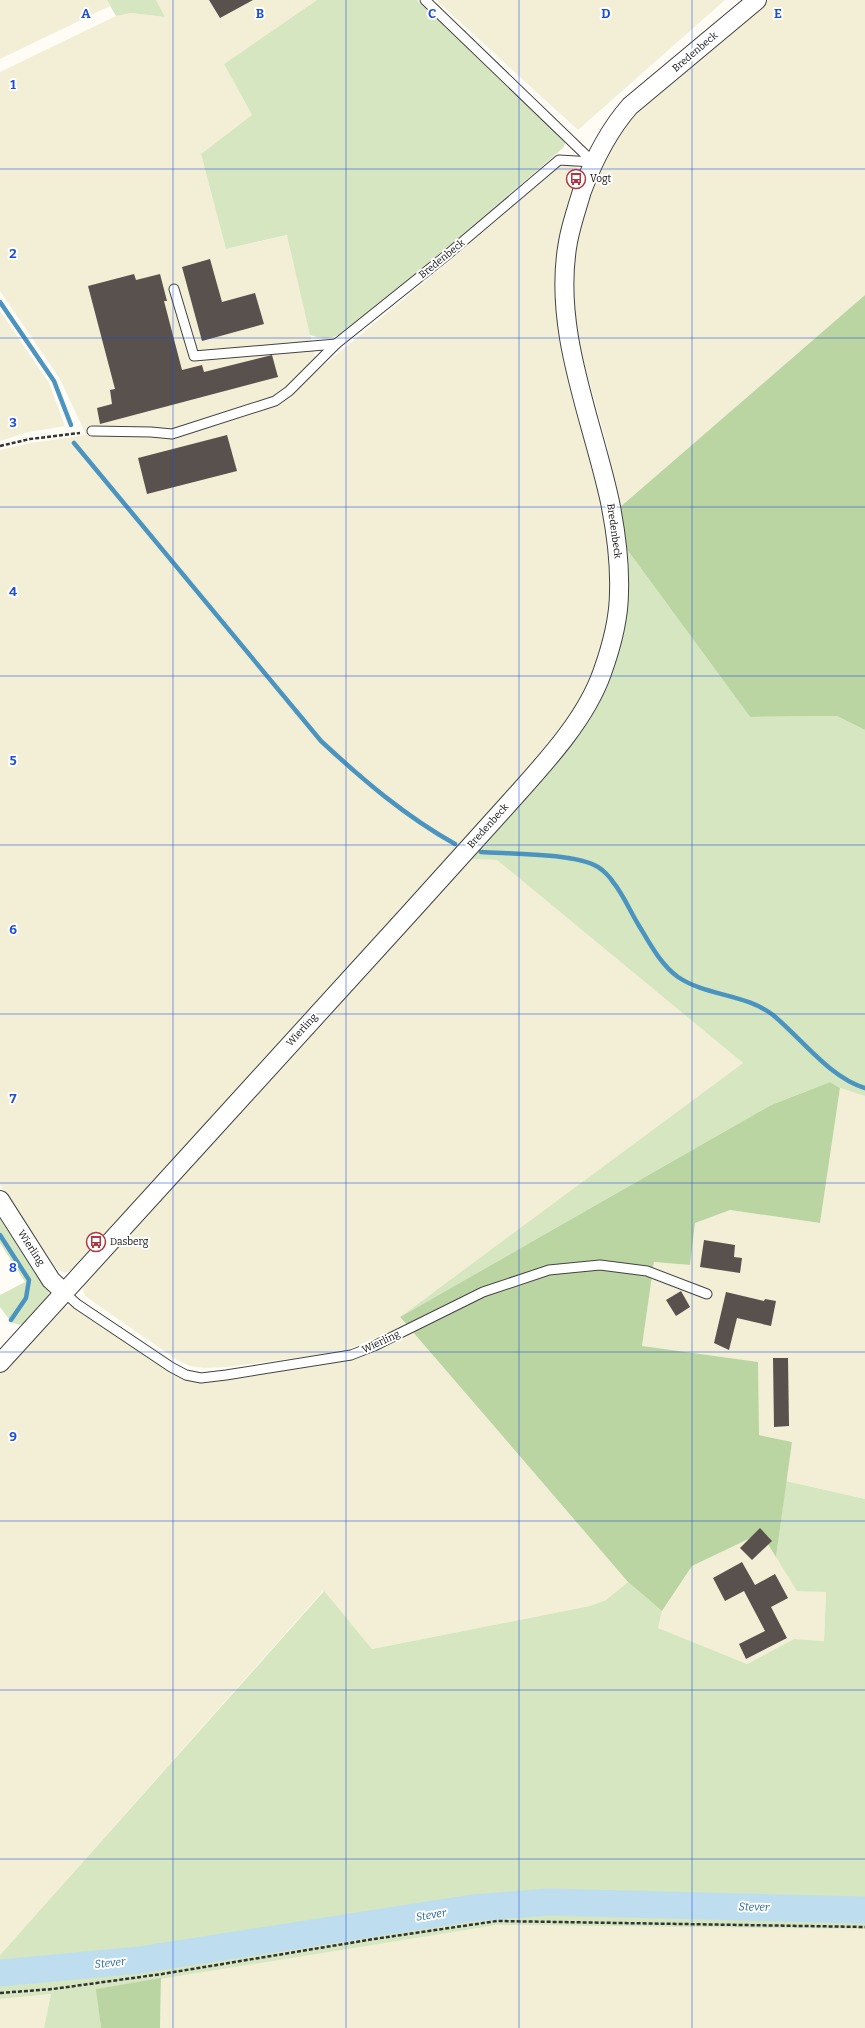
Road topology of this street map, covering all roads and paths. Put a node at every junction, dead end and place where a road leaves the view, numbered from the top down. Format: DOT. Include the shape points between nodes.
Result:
graph roads {
  1 [pos="425,0"];
  2 [pos="757,0"];
  3 [pos="594,162"];
  4 [pos="174,289"];
  5 [pos="336,344"];
  6 [pos="92,432"];
  7 [pos="0,446"];
  8 [pos="460,857"];
  9 [pos="0,1200"];
  10 [pos="65,1293"];
  11 [pos="707,1294"];
  12 [pos="0,1363"];
  13 [pos="865,1926"];
  14 [pos="0,1993"];
  1 -- 3 [label="lane"];
  2 -- 3 [label="street, Bredenbeck" via="630,106 615,124"];
  3 -- 5 [label="lane, Bredenbeck" via="559,160"];
  3 -- 8 [label="street, Bredenbeck" via="578,204 568,244 565,284 567,321 576,368 610,503 618,548 619,596 614,636 600,678 577,720 552,753"];
  4 -- 5 [label="lane" via="194,356"];
  5 -- 6 [label="lane, Bredenbeck" via="275,401 172,434"];
  6 -- 7 [label="path" via="30,439"];
  8 -- 10 [label="street, Wierling"];
  9 -- 10 [label="street, Wierling" via="51,1280"];
  10 -- 11 [label="lane, Wierling" via="77,1304 172,1367 186,1375 201,1378 351,1355 483,1292 548,1270 600,1264 647,1271"];
  10 -- 12 [label="street, Wierling"];
  13 -- 14 [label="path" via="497,1921 52,1990"];
}
